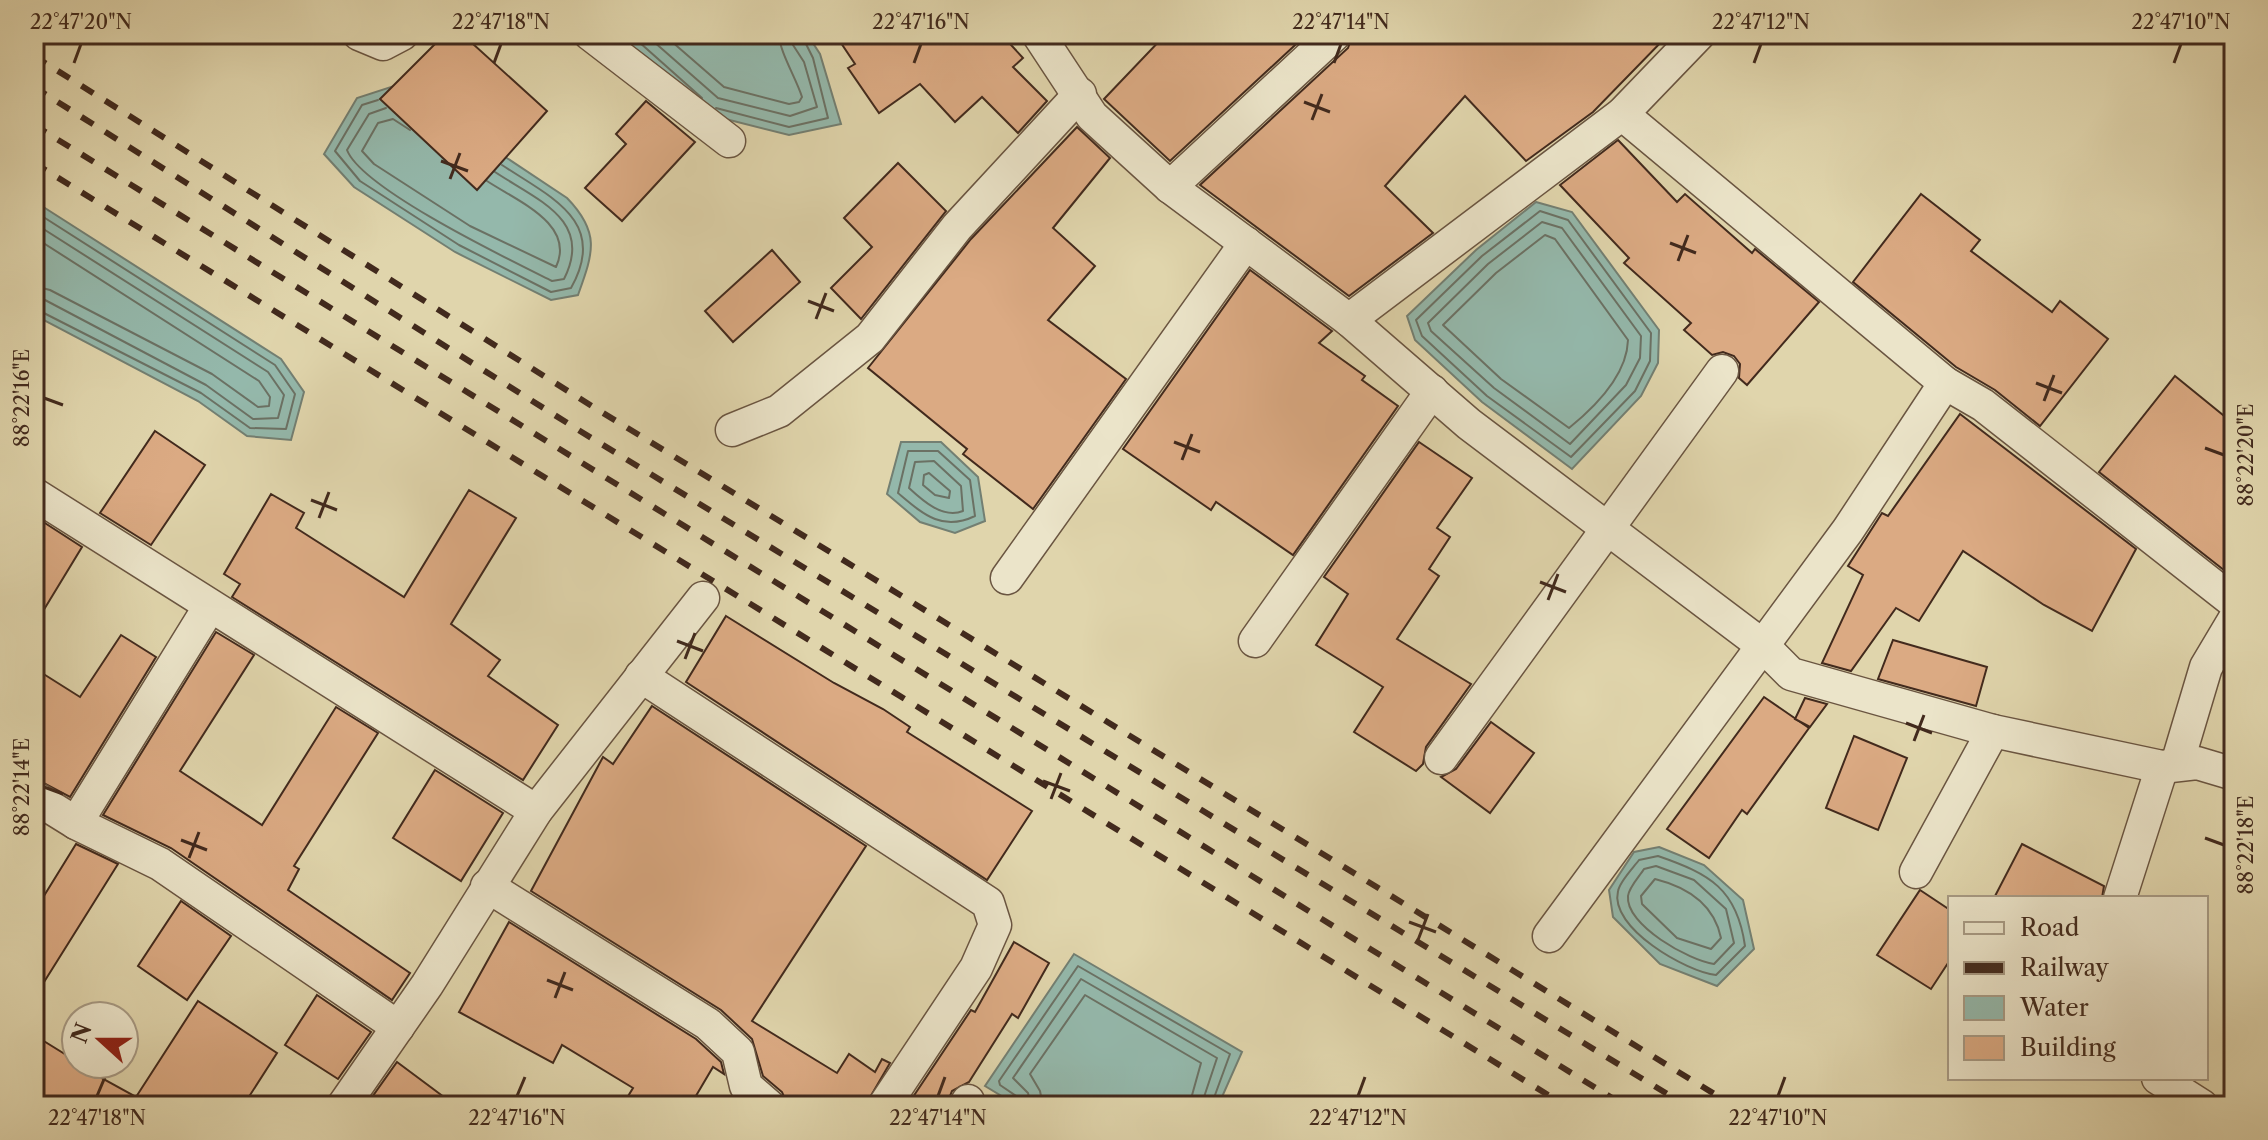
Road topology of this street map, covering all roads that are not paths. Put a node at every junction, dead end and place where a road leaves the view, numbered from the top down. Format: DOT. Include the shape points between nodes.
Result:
graph roads {
  1 [pos="359,34"];
  2 [pos="402,34"];
  3 [pos="590,34"];
  4 [pos="1038,34"];
  5 [pos="1335,34"];
  6 [pos="1699,34"];
  7 [pos="1080,94"];
  8 [pos="1622,114"];
  9 [pos="729,141"];
  10 [pos="1170,187"];
  11 [pos="1246,243"];
  12 [pos="1349,320"];
  13 [pos="1722,371"];
  14 [pos="1945,383"];
  15 [pos="1432,391"];
  16 [pos="732,430"];
  17 [pos="34,494"];
  18 [pos="1607,528"];
  19 [pos="1007,578"];
  20 [pos="703,598"];
  21 [pos="2234,602"];
  22 [pos="210,606"];
  23 [pos="2234,620"];
  24 [pos="1255,641"];
  25 [pos="1762,645"];
  26 [pos="641,676"];
  27 [pos="1993,731"];
  28 [pos="1441,758"];
  29 [pos="2170,765"];
  30 [pos="2234,774"];
  31 [pos="34,797"];
  32 [pos="536,811"];
  33 [pos="76,823"];
  34 [pos="1916,872"];
  35 [pos="487,886"];
  36 [pos="2121,896"];
  37 [pos="1549,936"];
  38 [pos="398,1027"];
  39 [pos="2161,1080"];
  40 [pos="343,1106"];
  41 [pos="769,1106"];
  42 [pos="884,1106"];
  43 [pos="2202,1106"];
  1 -- 2 [label="street" via="383,44"];
  3 -- 9 [label="street"];
  4 -- 7 [label="street"];
  5 -- 10 [label="street"];
  6 -- 8 [label="street"];
  7 -- 10 [label="street" via="1092,116"];
  7 -- 16 [label="street" via="957,227 870,338 779,411"];
  8 -- 12 [label="street"];
  8 -- 14 [label="street"];
  10 -- 11 [label="street"];
  11 -- 12 [label="street"];
  11 -- 19 [label="street"];
  12 -- 15 [label="street"];
  13 -- 18 [label="street"];
  14 -- 21 [label="street" via="1983,405"];
  14 -- 25 [label="street" via="1848,530"];
  15 -- 18 [label="street"];
  15 -- 24 [label="street"];
  17 -- 22 [label="street"];
  18 -- 25 [label="street"];
  18 -- 28 [label="street"];
  20 -- 26 [label="street"];
  22 -- 32 [label="street"];
  22 -- 33 [label="street"];
  23 -- 29 [label="street" via="2206,667"];
  25 -- 27 [label="street" via="1791,674"];
  25 -- 37 [label="street"];
  26 -- 32 [label="street"];
  26 -- 42 [label="street" via="988,903 995,925 976,968"];
  27 -- 29 [label="street"];
  27 -- 34 [label="street"];
  29 -- 30 [label="street" via="2207,765"];
  29 -- 36 [label="street"];
  31 -- 33 [label="street"];
  32 -- 35 [label="street"];
  33 -- 38 [label="street" via="160,864"];
  35 -- 38 [label="street"];
  35 -- 41 [label="street" via="708,1024 738,1052 746,1086"];
  38 -- 40 [label="street"];
  39 -- 43 [label="street"];
}
